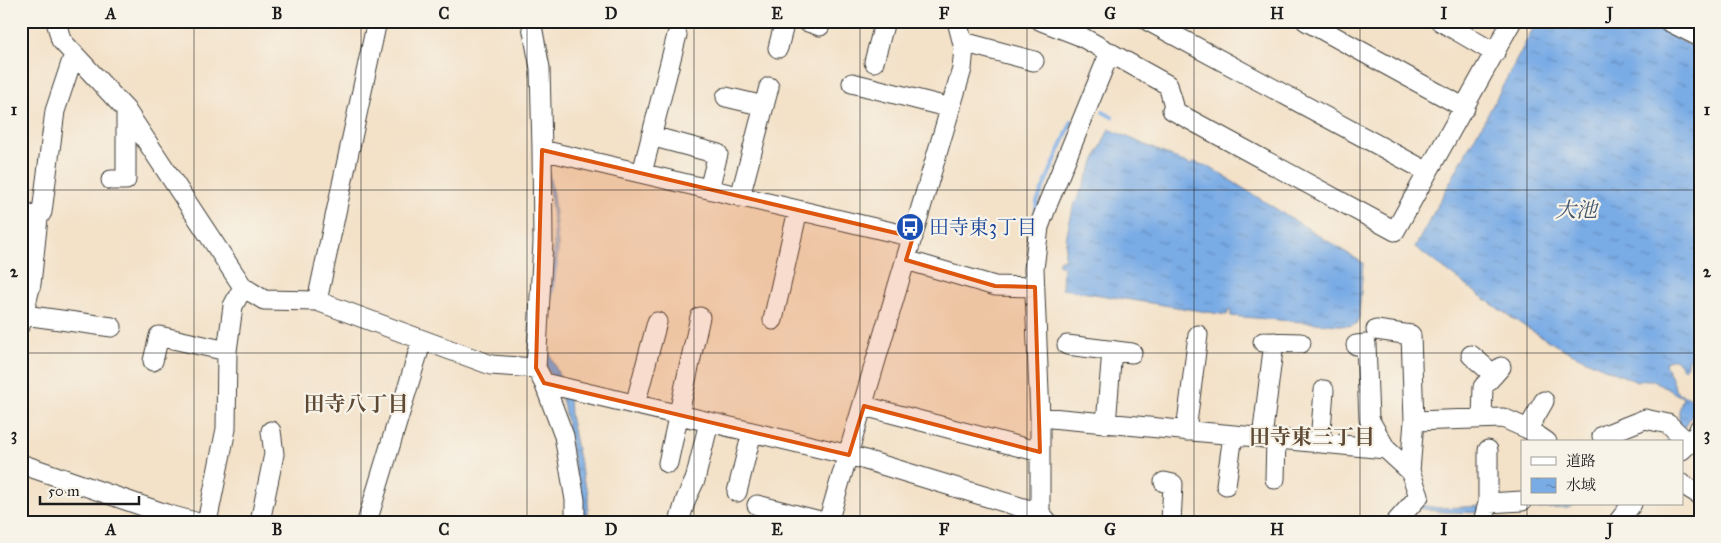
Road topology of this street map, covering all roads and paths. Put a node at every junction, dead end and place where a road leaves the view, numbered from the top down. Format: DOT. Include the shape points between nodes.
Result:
graph roads {
  1 [pos="56,21"];
  2 [pos="377,21"];
  3 [pos="531,21"];
  4 [pos="785,21"];
  5 [pos="805,21"];
  6 [pos="821,21"];
  7 [pos="885,21"];
  8 [pos="957,21"];
  9 [pos="1041,21"];
  10 [pos="1148,21"];
  11 [pos="1306,21"];
  12 [pos="1440,21"];
  13 [pos="1512,21"];
  14 [pos="1668,21"];
  15 [pos="1084,29"];
  16 [pos="677,35"];
  17 [pos="1700,37"];
  18 [pos="963,42"];
  19 [pos="778,48"];
  20 [pos="1110,52"];
  21 [pos="1495,53"];
  22 [pos="74,54"];
  23 [pos="1034,61"];
  24 [pos="874,62"];
  25 [pos="852,83"];
  26 [pos="769,87"];
  27 [pos="726,97"];
  28 [pos="764,106"];
  29 [pos="951,108"];
  30 [pos="1465,108"];
  31 [pos="126,110"];
  32 [pos="651,136"];
  33 [pos="547,151"];
  34 [pos="1428,172"];
  35 [pos="642,174"];
  36 [pos="111,180"];
  37 [pos="709,189"];
  38 [pos="740,197"];
  39 [pos="798,210"];
  40 [pos="30,215"];
  41 [pos="913,237"];
  42 [pos="906,260"];
  43 [pos="26,283"];
  44 [pos="243,287"];
  45 [pos="1035,288"];
  46 [pos="317,302"];
  47 [pos="700,317"];
  48 [pos="23,319"];
  49 [pos="773,320"];
  50 [pos="657,322"];
  51 [pos="112,327"];
  52 [pos="1376,330"];
  53 [pos="1198,335"];
  54 [pos="422,340"];
  55 [pos="1301,343"];
  56 [pos="1067,345"];
  57 [pos="1356,345"];
  58 [pos="1112,350"];
  59 [pos="227,351"];
  60 [pos="1132,353"];
  61 [pos="1472,354"];
  62 [pos="153,361"];
  63 [pos="540,375"];
  64 [pos="1324,390"];
  65 [pos="1544,402"];
  66 [pos="636,405"];
  67 [pos="864,406"];
  68 [pos="678,415"];
  69 [pos="1040,417"];
  70 [pos="1482,418"];
  71 [pos="1414,421"];
  72 [pos="708,422"];
  73 [pos="1106,424"];
  74 [pos="1528,429"];
  75 [pos="271,431"];
  76 [pos="1186,431"];
  77 [pos="752,432"];
  78 [pos="1233,435"];
  79 [pos="1602,436"];
  80 [pos="1269,438"];
  81 [pos="1693,438"];
  82 [pos="1543,440"];
  83 [pos="1320,443"];
  84 [pos="1386,449"];
  85 [pos="1488,450"];
  86 [pos="1040,452"];
  87 [pos="849,455"];
  88 [pos="668,462"];
  89 [pos="21,464"];
  90 [pos="1410,471"];
  91 [pos="1275,479"];
  92 [pos="1164,482"];
  93 [pos="1226,485"];
  94 [pos="1684,485"];
  95 [pos="737,492"];
  96 [pos="1700,495"];
  97 [pos="1521,501"];
  98 [pos="765,504"];
  99 [pos="1630,506"];
  100 [pos="1486,513"];
  101 [pos="1044,517"];
  102 [pos="164,518"];
  103 [pos="195,522"];
  104 [pos="207,522"];
  105 [pos="260,522"];
  106 [pos="367,522"];
  107 [pos="575,522"];
  108 [pos="679,522"];
  109 [pos="824,522"];
  110 [pos="828,522"];
  111 [pos="1171,522"];
  112 [pos="1396,522"];
  113 [pos="1618,522"];
  1 -- 22 [label="street" via="61,40"];
  2 -- 46 [label="street"];
  3 -- 33 [label="street" via="540,68"];
  4 -- 19 [label="street"];
  5 -- 6 [label="street" via="820,26"];
  7 -- 24 [label="street"];
  8 -- 18 [label="street"];
  9 -- 15 [label="street"];
  10 -- 34 [label="street"];
  11 -- 30 [label="street"];
  12 -- 21 [label="street"];
  13 -- 21 [label="street"];
  14 -- 17 [label="street"];
  15 -- 20 [label="street"];
  16 -- 32 [label="street"];
  18 -- 23 [label="street"];
  18 -- 29 [label="street" via="962,69"];
  20 -- 34 [label="street" via="1168,85 1174,106 1172,110 1395,231"];
  20 -- 45 [label="street" via="1039,228"];
  21 -- 30 [label="street"];
  22 -- 31 [label="street"];
  22 -- 40 [label="street" via="54,111 42,212"];
  25 -- 29 [label="street"];
  26 -- 28 [label="street"];
  27 -- 28 [label="street"];
  28 -- 38 [label="street"];
  29 -- 41 [label="street"];
  30 -- 34 [label="street"];
  31 -- 36 [label="street" via="126,180"];
  31 -- 44 [label="street"];
  32 -- 35 [label="street"];
  32 -- 37 [label="street" via="718,154"];
  33 -- 35 [label="street"];
  33 -- 63 [label="street"];
  35 -- 37 [label="street"];
  37 -- 38 [label="street"];
  38 -- 39 [label="street"];
  39 -- 41 [label="street"];
  39 -- 49 [label="street"];
  40 -- 43 [label="street"];
  41 -- 42 [label="street"];
  42 -- 45 [label="street" via="995,286"];
  42 -- 67 [label="street"];
  43 -- 48 [label="street"];
  44 -- 46 [label="street" via="264,300"];
  44 -- 59 [label="street" via="233,306"];
  45 -- 69 [label="street"];
  46 -- 54 [label="street"];
  47 -- 68 [label="street"];
  48 -- 51 [label="street"];
  50 -- 66 [label="street"];
  52 -- 71 [label="street" via="1411,334"];
  53 -- 76 [label="street"];
  54 -- 63 [label="street" via="491,365"];
  54 -- 106 [label="street"];
  55 -- 80 [label="street" via="1268,342"];
  56 -- 58 [label="street"];
  57 -- 84 [label="street" via="1366,344 1369,419"];
  58 -- 60 [label="street"];
  58 -- 73 [label="street"];
  59 -- 62 [label="street" via="159,336"];
  59 -- 104 [label="street" via="226,429"];
  61 -- 70 [label="street" via="1498,371 1483,388"];
  63 -- 66 [label="street" via="568,388"];
  63 -- 107 [label="street" via="564,436"];
  64 -- 83 [label="street"];
  65 -- 74 [label="street"];
  66 -- 68 [label="street"];
  67 -- 86 [label="street"];
  67 -- 87 [label="street"];
  68 -- 72 [label="street"];
  68 -- 88 [label="street"];
  69 -- 73 [label="street"];
  69 -- 86 [label="street"];
  70 -- 71 [label="street"];
  70 -- 74 [label="street" via="1503,418"];
  71 -- 90 [label="street"];
  72 -- 77 [label="street"];
  72 -- 108 [label="street" via="695,480"];
  73 -- 76 [label="street"];
  74 -- 82 [label="street"];
  75 -- 105 [label="street" via="281,455"];
  76 -- 78 [label="street"];
  77 -- 87 [label="street"];
  77 -- 95 [label="street"];
  78 -- 80 [label="street"];
  78 -- 93 [label="street"];
  79 -- 81 [label="street" via="1645,419 1668,424"];
  80 -- 83 [label="street"];
  80 -- 91 [label="street"];
  83 -- 84 [label="street"];
  84 -- 90 [label="street"];
  85 -- 100 [label="street"];
  86 -- 101 [label="street"];
  87 -- 101 [label="street"];
  87 -- 110 [label="street"];
  89 -- 102 [label="street"];
  90 -- 112 [label="street" via="1419,496"];
  92 -- 111 [label="street" via="1173,484"];
  94 -- 96 [label="street"];
  97 -- 100 [label="street"];
  98 -- 109 [label="street"];
  99 -- 113 [label="street"];
  102 -- 103 [label="street"];
}
